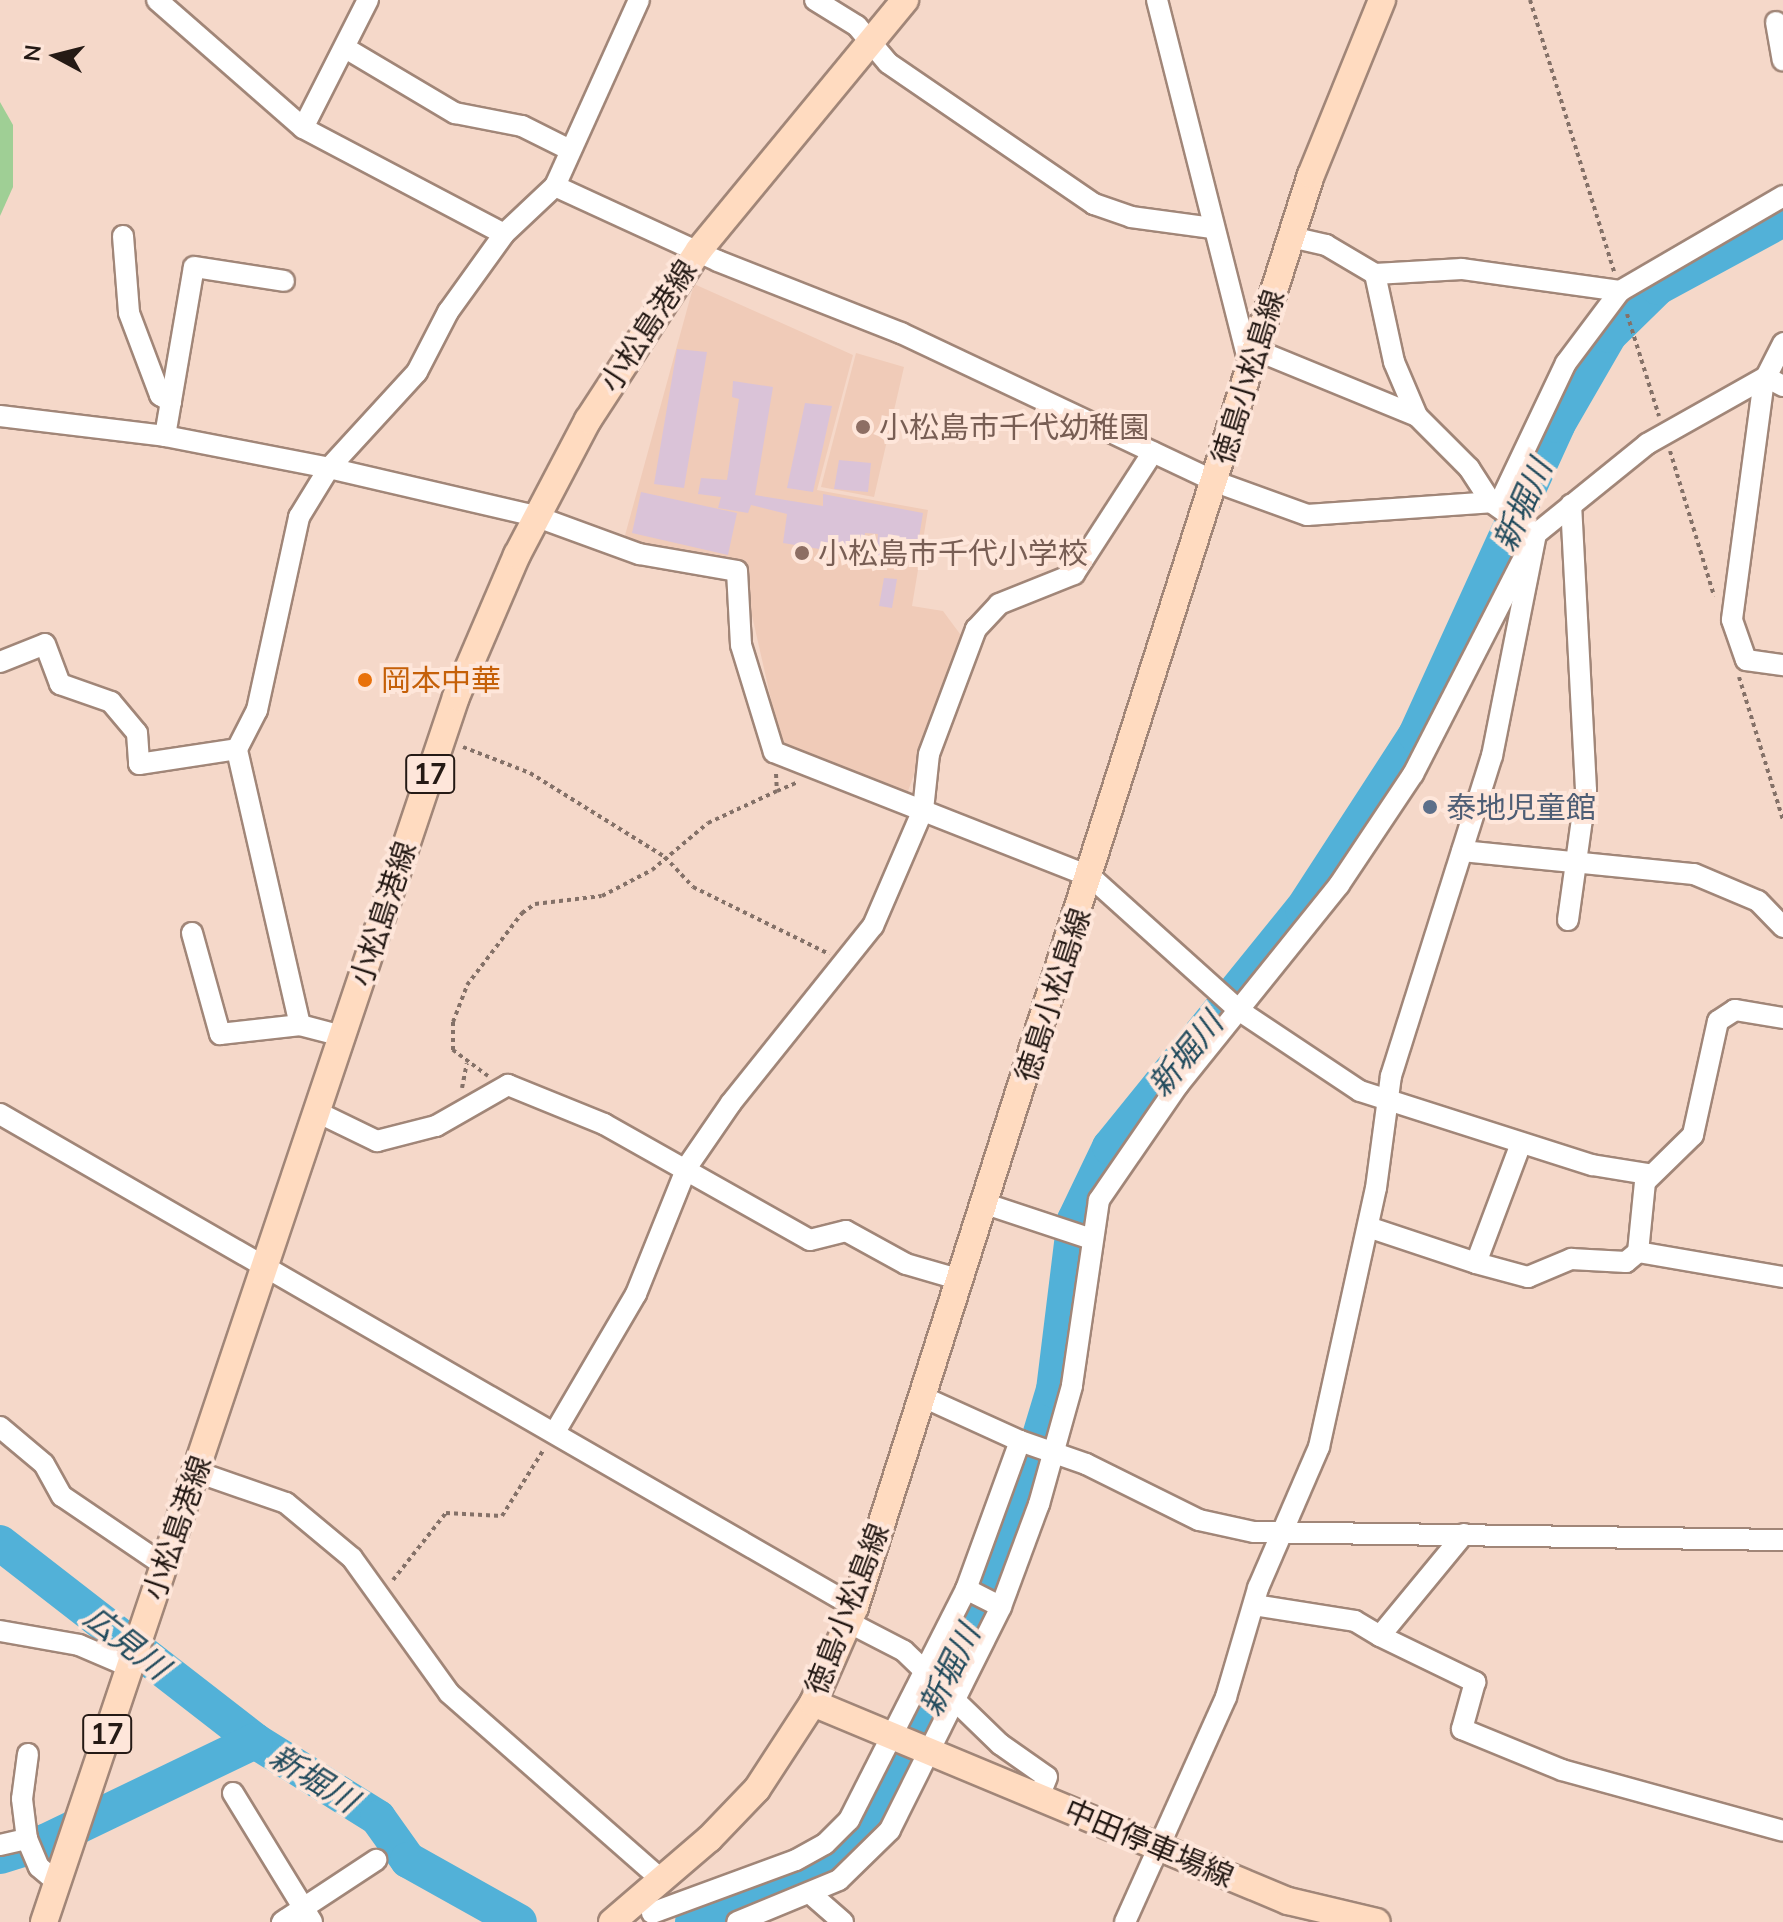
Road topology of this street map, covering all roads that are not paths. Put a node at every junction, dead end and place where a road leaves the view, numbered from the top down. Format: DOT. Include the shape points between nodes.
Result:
graph roads {
  1 [pos="157,0"];
  2 [pos="368,0"];
  3 [pos="639,0"];
  4 [pos="815,0"];
  5 [pos="905,0"];
  6 [pos="1157,0"];
  7 [pos="1382,0"];
  8 [pos="1776,22"];
  9 [pos="870,43"];
  10 [pos="347,49"];
  11 [pos="1783,60"];
  12 [pos="303,128"];
  13 [pos="570,150"];
  14 [pos="555,186"];
  15 [pos="1783,196"];
  16 [pos="1212,228"];
  17 [pos="504,234"];
  18 [pos="123,236"];
  19 [pos="1291,237"];
  20 [pos="699,250"];
  21 [pos="1375,274"];
  22 [pos="284,281"];
  23 [pos="1620,291"];
  24 [pos="1783,343"];
  25 [pos="1253,359"];
  26 [pos="1775,382"];
  27 [pos="171,402"];
  28 [pos="0,416"];
  29 [pos="1417,416"];
  30 [pos="165,436"];
  31 [pos="1153,452"];
  32 [pos="329,468"];
  33 [pos="1216,482"];
  34 [pos="1571,504"];
  35 [pos="1497,506"];
  36 [pos="535,516"];
  37 [pos="1532,531"];
  38 [pos="0,662"];
  39 [pos="1783,665"];
  40 [pos="237,749"];
  41 [pos="923,810"];
  42 [pos="1462,851"];
  43 [pos="1574,864"];
  44 [pos="1091,877"];
  45 [pos="1568,920"];
  46 [pos="1783,927"];
  47 [pos="192,933"];
  48 [pos="1238,1009"];
  49 [pos="1783,1018"];
  50 [pos="300,1025"];
  51 [pos="342,1036"];
  52 [pos="1387,1101"];
  53 [pos="317,1112"];
  54 [pos="0,1114"];
  55 [pos="1521,1143"];
  56 [pos="687,1167"];
  57 [pos="1648,1174"];
  58 [pos="986,1204"];
  59 [pos="1368,1227"];
  60 [pos="1086,1238"];
  61 [pos="1638,1252"];
  62 [pos="1476,1263"];
  63 [pos="262,1268"];
  64 [pos="1783,1277"];
  65 [pos="961,1280"];
  66 [pos="921,1396"];
  67 [pos="0,1427"];
  68 [pos="555,1432"];
  69 [pos="1024,1442"];
  70 [pos="1051,1451"];
  71 [pos="197,1472"];
  72 [pos="1283,1532"];
  73 [pos="1464,1534"];
  74 [pos="1783,1540"];
  75 [pos="165,1566"];
  76 [pos="970,1590"];
  77 [pos="997,1604"];
  78 [pos="1254,1605"];
  79 [pos="852,1614"];
  80 [pos="0,1631"];
  81 [pos="1380,1636"];
  82 [pos="134,1655"];
  83 [pos="929,1676"];
  84 [pos="952,1695"];
  85 [pos="813,1703"];
  86 [pos="897,1736"];
  87 [pos="928,1749"];
  88 [pos="28,1754"];
  89 [pos="233,1793"];
  90 [pos="1039,1797"];
  91 [pos="1783,1831"];
  92 [pos="27,1839"];
  93 [pos="0,1845"];
  94 [pos="1158,1846"];
  95 [pos="376,1860"];
  96 [pos="663,1881"];
  97 [pos="57,1882"];
  98 [pos="812,1895"];
  99 [pos="651,1914"];
  100 [pos="309,1915"];
  101 [pos="44,1922"];
  102 [pos="282,1922"];
  103 [pos="612,1922"];
  104 [pos="737,1922"];
  105 [pos="843,1922"];
  106 [pos="1125,1922"];
  107 [pos="1377,1922"];
  1 -- 12 [label="street"];
  2 -- 10 [label="street"];
  3 -- 13 [label="street"];
  4 -- 9 [label="street" via="857,26"];
  5 -- 9 [label="main road, 小松島港線 / 17"];
  6 -- 16 [label="street"];
  7 -- 19 [label="main road, 徳島小松島線" via="1336,104"];
  8 -- 11 [label="street"];
  9 -- 16 [label="street" via="888,63 1094,204 1131,217"];
  9 -- 20 [label="main road, 小松島港線 / 17"];
  10 -- 12 [label="street"];
  10 -- 13 [label="street" via="455,113 522,126"];
  12 -- 17 [label="street"];
  13 -- 14 [label="street"];
  14 -- 17 [label="street"];
  14 -- 20 [label="street"];
  15 -- 23 [label="street"];
  16 -- 25 [label="street"];
  17 -- 32 [label="street" via="448,312 417,372"];
  18 -- 27 [label="street" via="129,313 160,395"];
  19 -- 21 [label="street" via="1326,245"];
  19 -- 25 [label="main road, 徳島小松島線"];
  20 -- 31 [label="street" via="901,333"];
  20 -- 36 [label="main road, 小松島港線 / 17" via="632,345"];
  21 -- 23 [label="street" via="1462,269"];
  21 -- 29 [label="street" via="1394,362"];
  22 -- 27 [label="street" via="194,267"];
  23 -- 35 [label="street" via="1566,363"];
  24 -- 26 [label="street"];
  25 -- 29 [label="street"];
  25 -- 33 [label="main road, 徳島小松島線"];
  26 -- 34 [label="street" via="1665,435"];
  26 -- 39 [label="street" via="1732,620 1746,660"];
  27 -- 30 [label="street"];
  28 -- 30 [label="street"];
  29 -- 35 [label="street" via="1469,468"];
  30 -- 32 [label="street"];
  31 -- 33 [label="street"];
  31 -- 41 [label="street" via="1074,574 999,604 976,629 929,754"];
  32 -- 36 [label="street"];
  32 -- 40 [label="street" via="299,517 257,710"];
  33 -- 35 [label="street" via="1307,515"];
  33 -- 44 [label="main road, 徳島小松島線"];
  34 -- 37 [label="street"];
  34 -- 43 [label="street" via="1586,790"];
  35 -- 37 [label="street"];
  36 -- 41 [label="street" via="639,554 737,571 741,645 774,752"];
  36 -- 51 [label="main road, 小松島港線 / 17" via="442,739"];
  37 -- 42 [label="street" via="1509,685"];
  37 -- 48 [label="street" via="1413,774 1339,885"];
  38 -- 40 [label="street" via="45,644 60,684 111,702 137,733 139,764"];
  40 -- 50 [label="street"];
  41 -- 44 [label="street"];
  41 -- 56 [label="street" via="873,926 839,963"];
  42 -- 43 [label="street"];
  42 -- 52 [label="street"];
  43 -- 45 [label="street"];
  43 -- 46 [label="street" via="1694,874 1758,901"];
  44 -- 48 [label="street"];
  44 -- 58 [label="main road, 徳島小松島線"];
  47 -- 50 [label="street" via="220,1034"];
  48 -- 52 [label="street" via="1360,1091"];
  48 -- 60 [label="street" via="1119,1166 1099,1200"];
  49 -- 57 [label="street" via="1735,1010 1724,1014 1693,1135"];
  50 -- 51 [label="street"];
  51 -- 53 [label="main road, 小松島港線 / 17"];
  52 -- 55 [label="street"];
  52 -- 59 [label="street"];
  53 -- 56 [label="street" via="377,1141 436,1126 508,1085 604,1124"];
  53 -- 63 [label="main road, 小松島港線 / 17"];
  54 -- 63 [label="street"];
  55 -- 57 [label="street"];
  55 -- 62 [label="street"];
  56 -- 65 [label="street" via="810,1240 846,1231 906,1264"];
  56 -- 68 [label="street" via="636,1294"];
  57 -- 61 [label="street"];
  58 -- 60 [label="street"];
  58 -- 65 [label="main road, 徳島小松島線"];
  59 -- 62 [label="street"];
  59 -- 72 [label="street" via="1319,1447"];
  60 -- 70 [label="street" via="1072,1386"];
  61 -- 62 [label="street" via="1626,1262 1571,1259 1528,1277"];
  61 -- 64 [label="street"];
  63 -- 68 [label="street"];
  63 -- 71 [label="main road, 小松島港線 / 17"];
  65 -- 66 [label="main road, 徳島小松島線"];
  66 -- 69 [label="street"];
  66 -- 79 [label="main road, 徳島小松島線"];
  67 -- 75 [label="street" via="44,1464 62,1496"];
  68 -- 79 [label="street"];
  69 -- 70 [label="street"];
  69 -- 76 [label="street"];
  70 -- 72 [label="street" via="1199,1520"];
  70 -- 77 [label="street"];
  71 -- 75 [label="main road, 小松島港線 / 17"];
  71 -- 96 [label="street" via="286,1503 352,1558 381,1595 398,1631 449,1693"];
  72 -- 73 [label="street"];
  72 -- 78 [label="street"];
  73 -- 74 [label="street"];
  73 -- 81 [label="street"];
  75 -- 82 [label="main road, 小松島港線 / 17"];
  76 -- 77 [label="street"];
  76 -- 83 [label="street"];
  77 -- 84 [label="street"];
  78 -- 81 [label="street" via="1355,1621"];
  78 -- 94 [label="street" via="1226,1697"];
  79 -- 83 [label="street"];
  79 -- 85 [label="main road, 徳島小松島線"];
  80 -- 82 [label="street"];
  81 -- 91 [label="street" via="1475,1682 1462,1729 1562,1770"];
  82 -- 97 [label="main road, 小松島港線 / 17"];
  83 -- 84 [label="street"];
  83 -- 86 [label="street"];
  84 -- 87 [label="street"];
  84 -- 90 [label="street" via="1000,1744 1047,1777"];
  85 -- 86 [label="main road"];
  85 -- 96 [label="main road, 徳島小松島線" via="757,1789"];
  86 -- 87 [label="main road, 中田停車場線"];
  86 -- 99 [label="street" via="865,1794 825,1844"];
  87 -- 90 [label="main road, 中田停車場線"];
  87 -- 98 [label="street" via="876,1850"];
  88 -- 92 [label="street" via="22,1799"];
  89 -- 100 [label="street"];
  90 -- 94 [label="main road, 中田停車場線"];
  92 -- 93 [label="street"];
  92 -- 97 [label="street" via="39,1867"];
  94 -- 106 [label="street"];
  94 -- 107 [label="main road, 中田停車場線" via="1288,1901"];
  95 -- 100 [label="street"];
  96 -- 99 [label="main road, 徳島小松島線"];
  97 -- 101 [label="main road, 小松島港線 / 17"];
  98 -- 104 [label="street"];
  98 -- 105 [label="street"];
  99 -- 103 [label="main road, 徳島小松島線"];
  100 -- 102 [label="street"];
}
